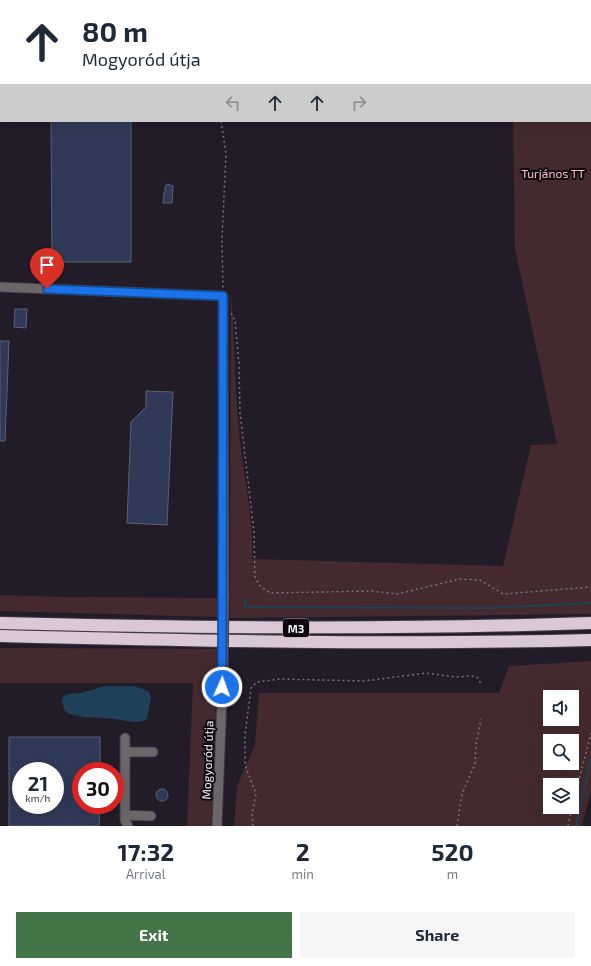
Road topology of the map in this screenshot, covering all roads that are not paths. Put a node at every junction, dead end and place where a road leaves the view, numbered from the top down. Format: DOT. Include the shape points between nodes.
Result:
graph roads {
  1 [pos="0,287"];
  2 [pos="0,623"];
  3 [pos="591,623"];
  4 [pos="0,636"];
  5 [pos="591,640"];
  6 [pos="125,738"];
  7 [pos="125,752"];
  8 [pos="153,752"];
  9 [pos="151,816"];
  10 [pos="125,822"];
  11 [pos="217,826"];
  1 -- 11 [label="street, Mogyoród útja, bridge" via="223,296 224,599"];
  2 -- 3 [label="highway, M3" via="306,628"];
  4 -- 5 [label="highway, M3" via="308,642"];
  6 -- 7 [label="street"];
  7 -- 8 [label="street"];
  7 -- 10 [label="street"];
  9 -- 10 [label="street"];
}
